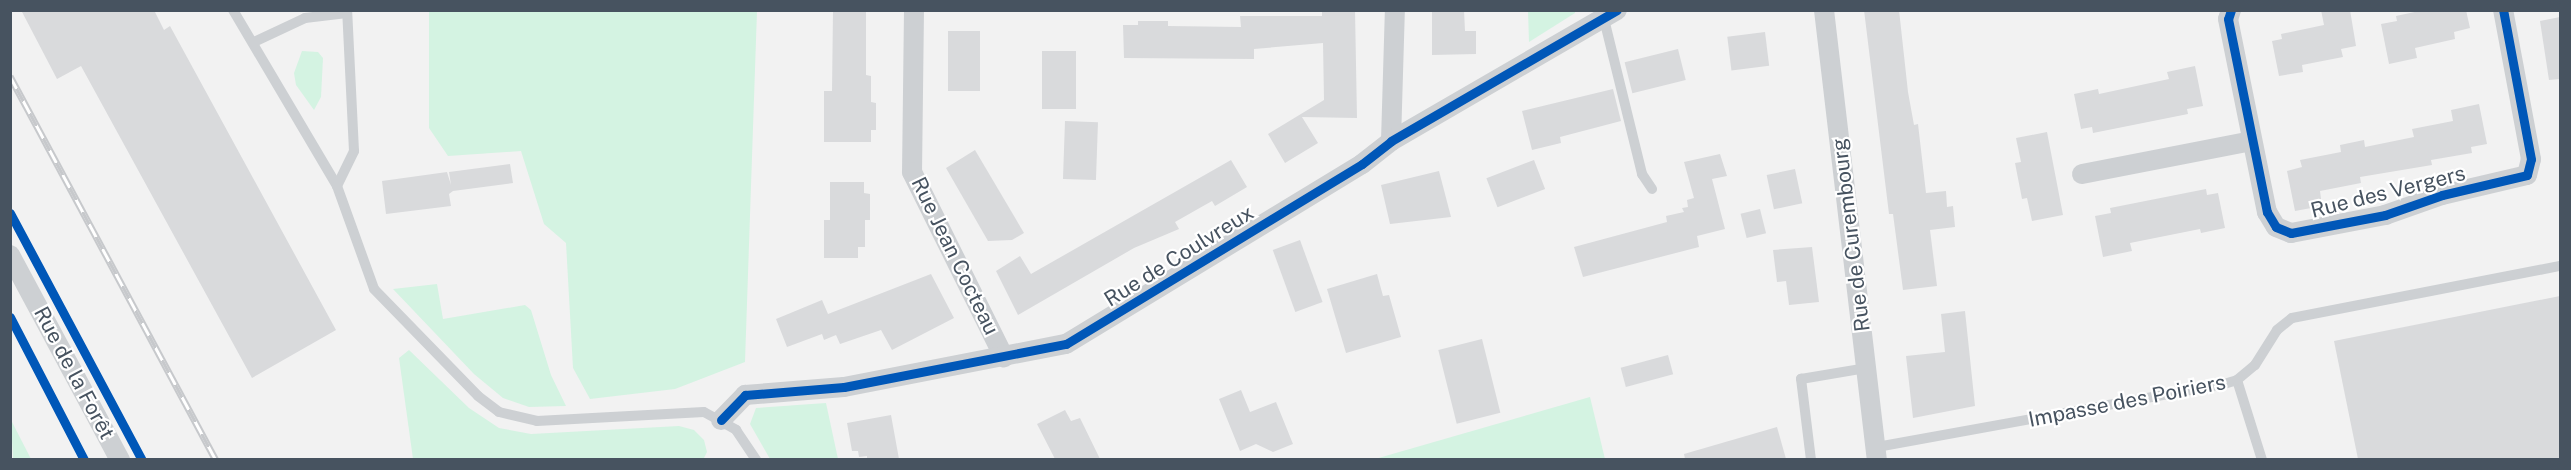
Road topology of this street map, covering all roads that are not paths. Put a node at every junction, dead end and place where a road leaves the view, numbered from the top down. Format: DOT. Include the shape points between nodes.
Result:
graph roads {
  1 [pos="233,10"];
  2 [pos="914,10"];
  3 [pos="1395,10"];
  4 [pos="1824,10"];
  5 [pos="2231,10"];
  6 [pos="2503,10"];
  7 [pos="346,12"];
  8 [pos="1611,15"];
  9 [pos="254,42"];
  10 [pos="1391,141"];
  11 [pos="2252,141"];
  12 [pos="2082,174"];
  13 [pos="337,186"];
  14 [pos="1652,189"];
  15 [pos="10,255"];
  16 [pos="2560,266"];
  17 [pos="1004,357"];
  18 [pos="1867,368"];
  19 [pos="2236,380"];
  20 [pos="721,420"];
  21 [pos="1877,453"];
  22 [pos="120,459"];
  23 [pos="756,459"];
  24 [pos="1811,459"];
  25 [pos="2262,459"];
  1 -- 9 [label="lane"];
  2 -- 17 [label="street, Rue Jean Cocteau" via="912,172"];
  3 -- 10 [label="street"];
  4 -- 18 [label="street, Rue de Curembourg"];
  5 -- 11 [label="street, Rue des Vergers" via="2228,19"];
  6 -- 11 [label="street, Rue des Vergers" via="2531,159 2527,175 2442,195 2385,215 2292,233 2276,227 2267,212"];
  7 -- 9 [label="lane" via="305,18"];
  7 -- 13 [label="lane" via="354,151"];
  8 -- 10 [label="street, Rue de Coulvreux"];
  8 -- 14 [label="lane, Rue de Coulvreux" via="1642,174"];
  9 -- 13 [label="lane"];
  10 -- 17 [label="street, Rue de Coulvreux" via="1362,164 1099,326 1066,344"];
  11 -- 12 [label="street"];
  13 -- 20 [label="lane" via="374,289 478,396 499,412 537,421 676,412 704,412"];
  15 -- 22 [label="street, Rue de la Forêt"];
  16 -- 19 [label="lane, Impasse des Poiriers" via="2292,318 2277,330 2256,365"];
  17 -- 20 [label="street, Rue de Coulvreux" via="844,387 745,395"];
  18 -- 21 [label="street, Rue de Curembourg"];
  18 -- 24 [label="lane" via="1801,379"];
  19 -- 21 [label="lane, Impasse des Poiriers"];
  19 -- 25 [label="lane"];
  20 -- 23 [label="lane" via="736,430"];
}
